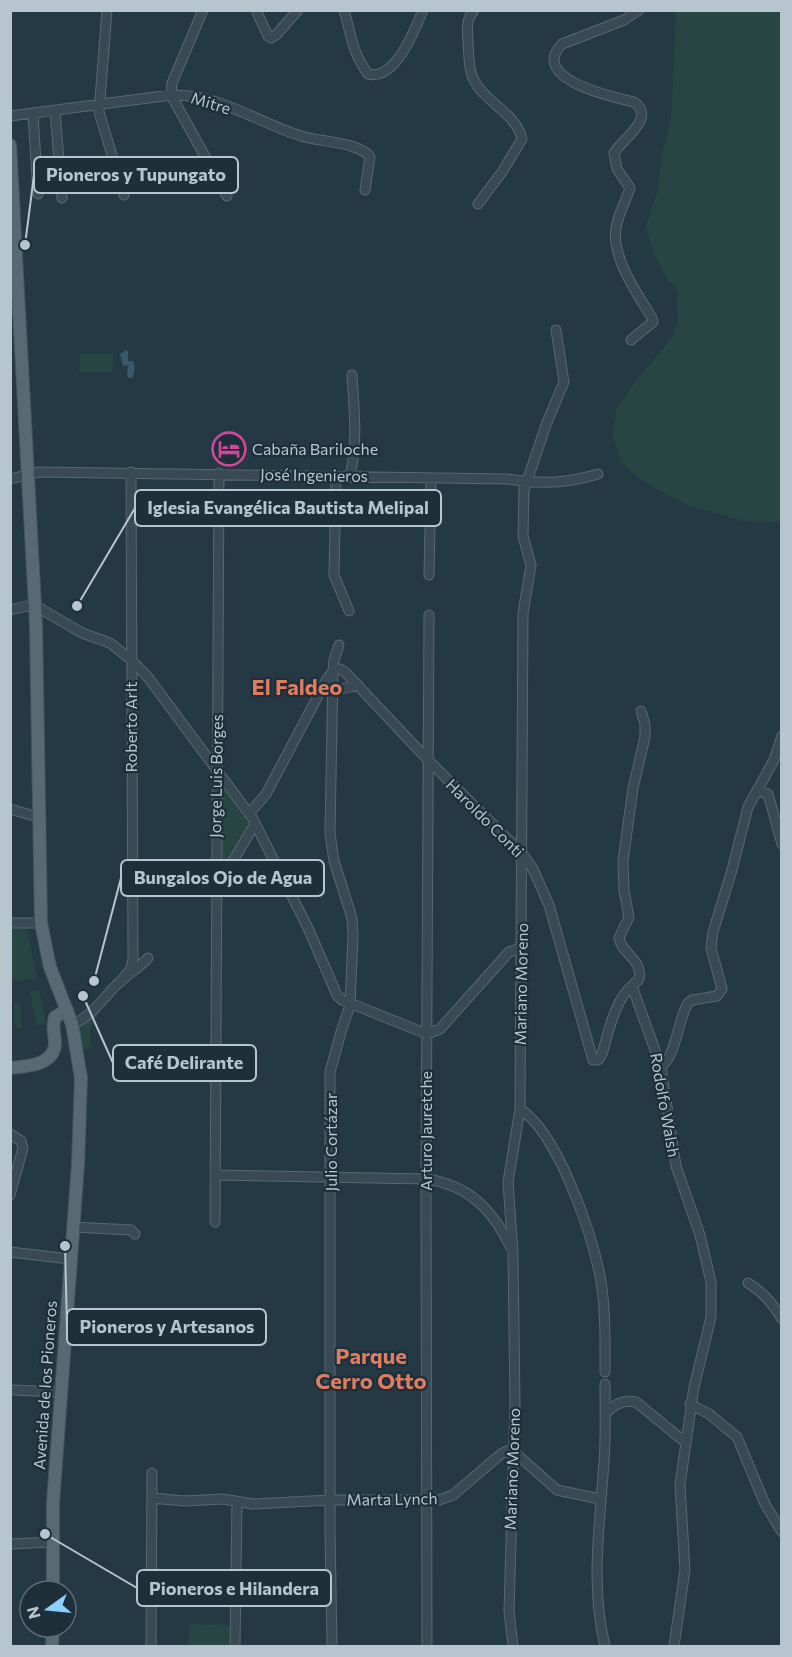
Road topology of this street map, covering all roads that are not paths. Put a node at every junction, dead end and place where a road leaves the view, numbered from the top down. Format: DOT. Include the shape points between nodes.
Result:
graph roads {
  1 [pos="107,10"];
  2 [pos="203,10"];
  3 [pos="256,10"];
  4 [pos="298,10"];
  5 [pos="344,10"];
  6 [pos="423,10"];
  7 [pos="474,10"];
  8 [pos="639,10"];
  9 [pos="171,95"];
  10 [pos="99,106"];
  11 [pos="54,111"];
  12 [pos="33,114"];
  13 [pos="10,116"];
  14 [pos="10,145"];
  15 [pos="365,190"];
  16 [pos="38,194"];
  17 [pos="124,195"];
  18 [pos="227,196"];
  19 [pos="62,198"];
  20 [pos="478,204"];
  21 [pos="13,312"];
  22 [pos="556,330"];
  23 [pos="631,340"];
  24 [pos="352,375"];
  25 [pos="131,472"];
  26 [pos="28,473"];
  27 [pos="219,473"];
  28 [pos="598,474"];
  29 [pos="336,476"];
  30 [pos="350,476"];
  31 [pos="431,478"];
  32 [pos="10,479"];
  33 [pos="525,482"];
  34 [pos="429,574"];
  35 [pos="36,607"];
  36 [pos="10,610"];
  37 [pos="349,611"];
  38 [pos="429,615"];
  39 [pos="339,645"];
  40 [pos="130,659"];
  41 [pos="333,670"];
  42 [pos="358,685"];
  43 [pos="334,690"];
  44 [pos="319,693"];
  45 [pos="641,711"];
  46 [pos="782,736"];
  47 [pos="429,762"];
  48 [pos="216,768"];
  49 [pos="757,790"];
  50 [pos="10,808"];
  51 [pos="249,814"];
  52 [pos="41,818"];
  53 [pos="255,824"];
  54 [pos="782,844"];
  55 [pos="522,854"];
  56 [pos="215,885"];
  57 [pos="10,923"];
  58 [pos="41,923"];
  59 [pos="523,946"];
  60 [pos="148,958"];
  61 [pos="123,979"];
  62 [pos="632,986"];
  63 [pos="351,1005"];
  64 [pos="67,1010"];
  65 [pos="72,1024"];
  66 [pos="427,1034"];
  67 [pos="661,1067"];
  68 [pos="10,1068"];
  69 [pos="520,1109"];
  70 [pos="10,1134"];
  71 [pos="215,1175"];
  72 [pos="331,1178"];
  73 [pos="426,1179"];
  74 [pos="10,1195"];
  75 [pos="215,1222"];
  76 [pos="73,1227"];
  77 [pos="135,1234"];
  78 [pos="10,1252"];
  79 [pos="513,1253"];
  80 [pos="70,1259"];
  81 [pos="748,1283"];
  82 [pos="782,1319"];
  83 [pos="605,1372"];
  84 [pos="605,1384"];
  85 [pos="13,1390"];
  86 [pos="62,1392"];
  87 [pos="690,1404"];
  88 [pos="605,1414"];
  89 [pos="685,1442"];
  90 [pos="512,1450"];
  91 [pos="152,1473"];
  92 [pos="152,1498"];
  93 [pos="600,1499"];
  94 [pos="330,1500"];
  95 [pos="426,1501"];
  96 [pos="237,1502"];
  97 [pos="782,1532"];
  98 [pos="52,1542"];
  99 [pos="10,1544"];
  100 [pos="53,1579"];
  101 [pos="151,1647"];
  102 [pos="235,1647"];
  103 [pos="332,1647"];
  104 [pos="428,1647"];
  105 [pos="513,1647"];
  106 [pos="605,1647"];
  107 [pos="674,1647"];
  1 -- 10 [label="street"];
  2 -- 9 [label="street" via="172,83"];
  3 -- 4 [label="street" via="271,38"];
  5 -- 6 [label="street" via="357,59 368,74 374,75 385,72 403,52"];
  7 -- 20 [label="street" via="468,21 473,78 520,131 522,139"];
  8 -- 23 [label="street" via="624,20 562,44 555,58 564,78 634,102 642,113 639,125 614,153 616,169 630,188 615,232 618,253 653,322"];
  9 -- 10 [label="street, Mitre"];
  9 -- 15 [label="street, Mitre" via="205,98 301,136 363,149 370,157"];
  9 -- 18 [label="street"];
  10 -- 11 [label="street, Mitre"];
  10 -- 17 [label="street" via="100,121"];
  11 -- 12 [label="street, Mitre"];
  11 -- 19 [label="street"];
  12 -- 13 [label="street, Mitre"];
  12 -- 16 [label="street"];
  14 -- 21 [label="main road, Avenida de los Pioneros"];
  21 -- 26 [label="main road, Avenida de los Pioneros"];
  22 -- 33 [label="street, Mariano Moreno" via="564,382"];
  24 -- 30 [label="street" via="355,425"];
  25 -- 26 [label="street, José Ingenieros"];
  25 -- 27 [label="street, José Ingenieros"];
  25 -- 40 [label="street, Roberto Arlt"];
  26 -- 32 [label="street, José Ingenieros"];
  26 -- 35 [label="main road, Avenida de los Pioneros"];
  27 -- 29 [label="street, José Ingenieros"];
  27 -- 48 [label="street, Jorge Luis Borges"];
  28 -- 33 [label="street, José Ingenieros" via="570,481"];
  29 -- 30 [label="street, José Ingenieros"];
  29 -- 37 [label="street" via="334,575"];
  30 -- 31 [label="street, José Ingenieros"];
  31 -- 33 [label="street, José Ingenieros"];
  31 -- 34 [label="street"];
  33 -- 55 [label="street, Mariano Moreno" via="524,536 531,566 523,613"];
  35 -- 36 [label="street"];
  35 -- 40 [label="street" via="82,633 110,643"];
  35 -- 52 [label="main road, Avenida de los Pioneros"];
  38 -- 47 [label="street, Arturo Jauretche"];
  39 -- 41 [label="street, Julio Cortázar"];
  40 -- 48 [label="street"];
  40 -- 61 [label="street, Roberto Arlt" via="133,959"];
  41 -- 42 [label="street, Haroldo Conti" via="340,669"];
  41 -- 43 [label="street, Julio Cortázar"];
  41 -- 44 [label="street"];
  42 -- 43 [label="street"];
  42 -- 47 [label="street, Haroldo Conti"];
  43 -- 44 [label="street"];
  43 -- 63 [label="street, Julio Cortázar" via="330,833 334,861 352,918"];
  44 -- 51 [label="street" via="266,794"];
  45 -- 62 [label="street, Rodolfo Walsh" via="645,737 623,861 629,917 619,938 640,967 639,979"];
  46 -- 49 [label="street"];
  47 -- 55 [label="street, Haroldo Conti"];
  47 -- 66 [label="street, Arturo Jauretche"];
  48 -- 51 [label="street"];
  48 -- 56 [label="street, Jorge Luis Borges"];
  49 -- 54 [label="street" via="768,794"];
  49 -- 67 [label="street" via="748,807 711,941 722,989 717,996 688,1003 672,1052"];
  50 -- 52 [label="street"];
  51 -- 53 [label="street"];
  52 -- 58 [label="main road, Avenida de los Pioneros"];
  53 -- 56 [label="street"];
  53 -- 63 [label="street" via="337,995"];
  55 -- 59 [label="street, Mariano Moreno"];
  55 -- 62 [label="street, Haroldo Conti" via="549,905 593,1060 602,1054 616,1012"];
  56 -- 71 [label="street, Jorge Luis Borges"];
  57 -- 58 [label="street"];
  58 -- 64 [label="main road, Avenida de los Pioneros" via="50,966"];
  59 -- 66 [label="street" via="509,952 440,1029"];
  59 -- 69 [label="street, Mariano Moreno"];
  60 -- 61 [label="street"];
  61 -- 65 [label="street" via="82,1020"];
  62 -- 67 [label="street, Rodolfo Walsh"];
  63 -- 66 [label="street"];
  63 -- 72 [label="street, Julio Cortázar" via="330,1072"];
  64 -- 65 [label="main road, Avenida de los Pioneros"];
  64 -- 68 [label="main road" via="55,1017 55,1044 48,1060"];
  65 -- 76 [label="main road, Avenida de los Pioneros" via="81,1078"];
  66 -- 73 [label="street, Arturo Jauretche"];
  67 -- 87 [label="street, Rodolfo Walsh" via="676,1166 700,1235 711,1282 711,1317"];
  69 -- 79 [label="street, Mariano Moreno" via="508,1182"];
  69 -- 83 [label="street" via="534,1120 563,1166 589,1236 602,1288"];
  70 -- 74 [label="street" via="21,1141 23,1148"];
  71 -- 72 [label="street"];
  71 -- 75 [label="street, Jorge Luis Borges"];
  72 -- 73 [label="street"];
  72 -- 94 [label="street, Julio Cortázar"];
  73 -- 79 [label="street" via="454,1185 480,1203 496,1221"];
  73 -- 95 [label="street, Arturo Jauretche"];
  76 -- 77 [label="street" via="131,1230"];
  76 -- 80 [label="main road, Avenida de los Pioneros"];
  78 -- 80 [label="street"];
  79 -- 90 [label="street, Mariano Moreno"];
  80 -- 86 [label="main road, Avenida de los Pioneros"];
  81 -- 82 [label="street" via="763,1292"];
  84 -- 88 [label="street"];
  85 -- 86 [label="street"];
  86 -- 98 [label="main road, Avenida de los Pioneros"];
  87 -- 89 [label="street, Rodolfo Walsh"];
  87 -- 97 [label="street" via="737,1437 765,1504"];
  88 -- 89 [label="street" via="616,1404 636,1402"];
  88 -- 93 [label="street"];
  89 -- 107 [label="street, Rodolfo Walsh" via="680,1485 684,1583"];
  90 -- 93 [label="street" via="557,1490"];
  90 -- 95 [label="street, Marta Lynch" via="501,1454 453,1495"];
  90 -- 105 [label="street, Mariano Moreno" via="508,1611"];
  91 -- 92 [label="street"];
  92 -- 96 [label="street, Marta Lynch"];
  92 -- 101 [label="street"];
  93 -- 106 [label="street" via="597,1589"];
  94 -- 95 [label="street, Marta Lynch"];
  94 -- 96 [label="street, Marta Lynch"];
  94 -- 103 [label="street, Julio Cortázar"];
  95 -- 104 [label="street, Arturo Jauretche"];
  96 -- 102 [label="street"];
  98 -- 99 [label="street"];
  98 -- 100 [label="main road, Avenida de los Pioneros"];
}
